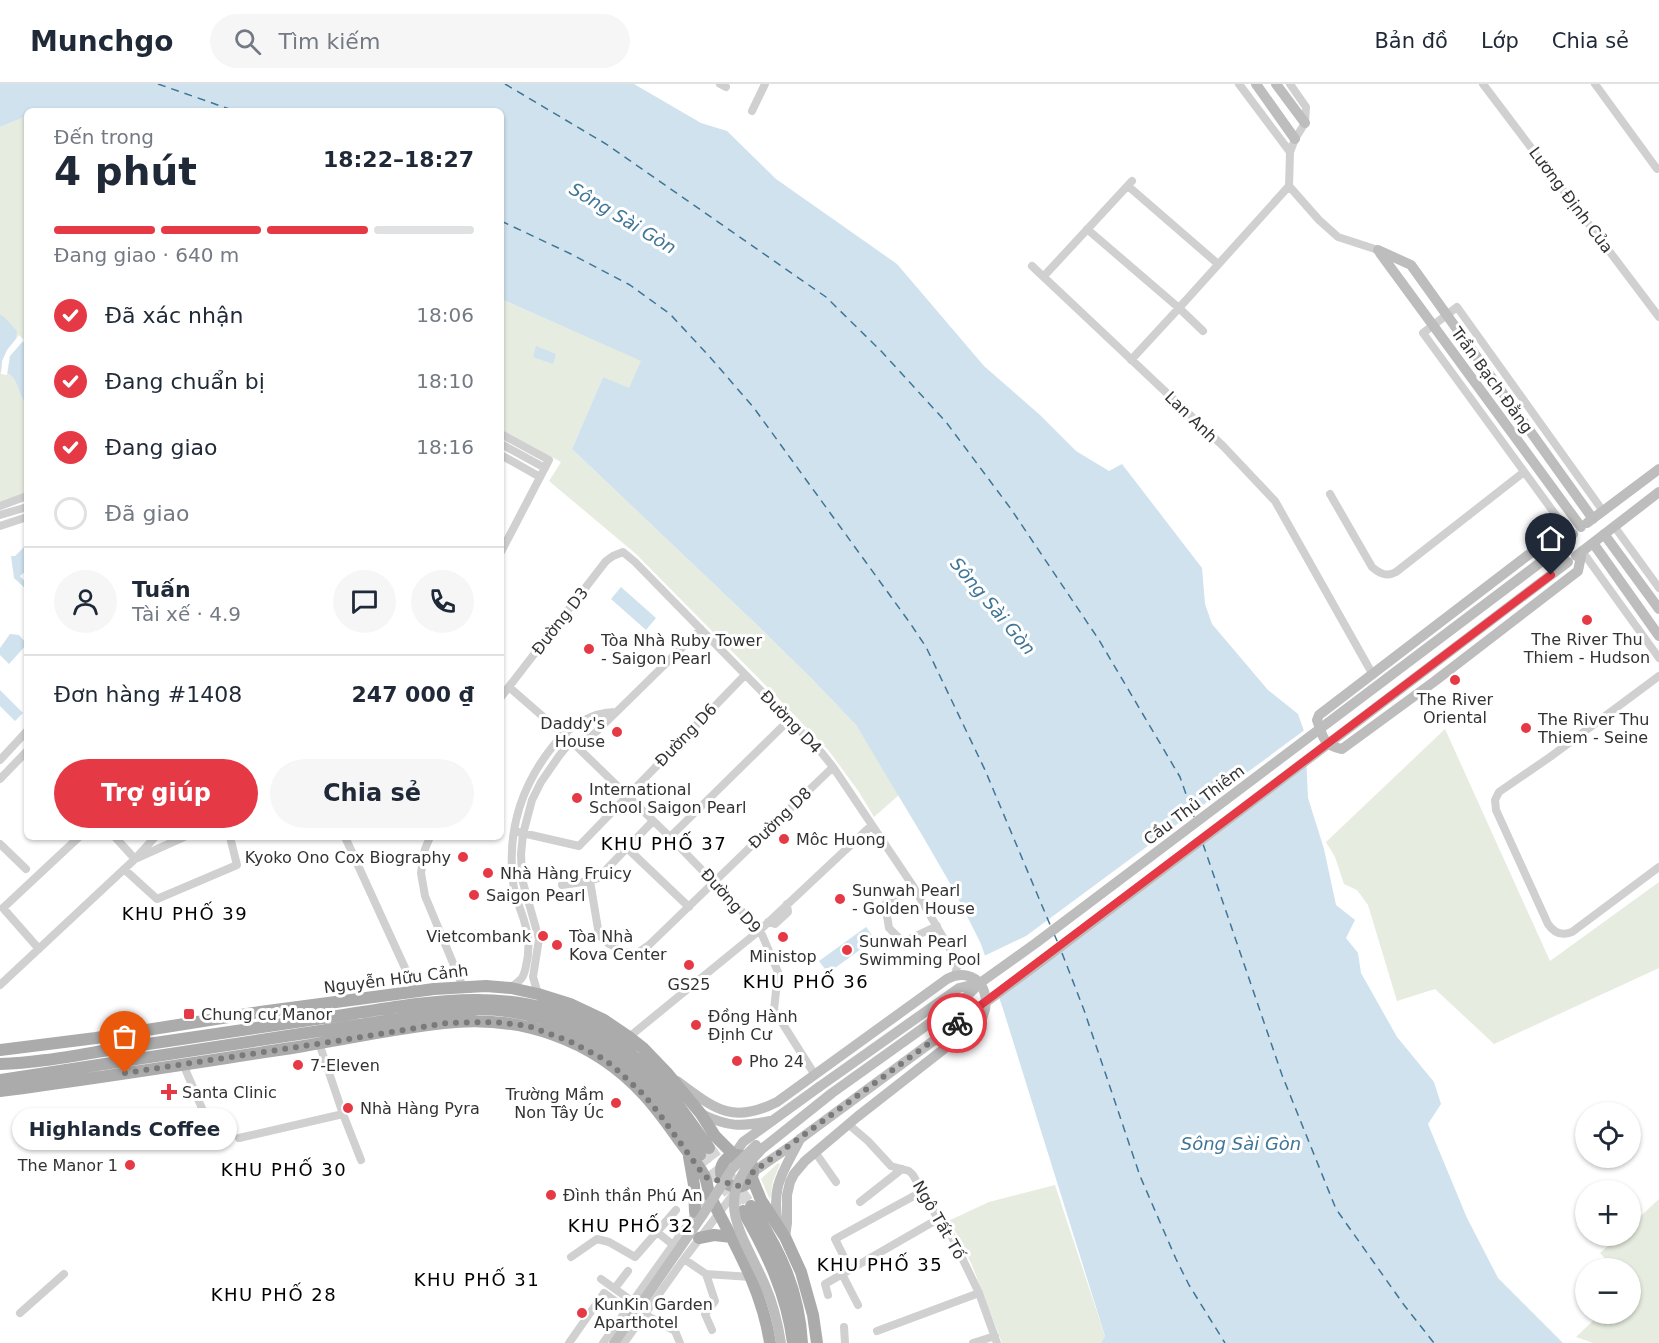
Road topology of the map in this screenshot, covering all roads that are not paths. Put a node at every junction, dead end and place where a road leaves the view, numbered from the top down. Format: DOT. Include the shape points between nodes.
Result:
graph roads {
  1 [pos="765,84"];
  2 [pos="1256,84"];
  3 [pos="1276,84"];
  4 [pos="1290,84"];
  5 [pos="1484,84"];
  6 [pos="1595,84"];
  7 [pos="1242,86"];
  8 [pos="752,111"];
  9 [pos="1305,123"];
  10 [pos="1295,139"];
  11 [pos="1290,152"];
  12 [pos="1658,168"];
  13 [pos="1289,186"];
  14 [pos="1087,229"];
  15 [pos="1378,250"];
  16 [pos="1218,264"];
  17 [pos="1032,266"];
  18 [pos="1044,276"];
  19 [pos="1179,308"];
  20 [pos="1448,315"];
  21 [pos="1659,317"];
  22 [pos="1433,326"];
  23 [pos="1203,331"];
  24 [pos="1131,360"];
  25 [pos="504,436"];
  26 [pos="504,446"];
  27 [pos="504,457"];
  28 [pos="545,468"];
  29 [pos="1659,469"];
  30 [pos="1524,472"];
  31 [pos="540,477"];
  32 [pos="1659,492"];
  33 [pos="1330,494"];
  34 [pos="24,497"];
  35 [pos="0,506"];
  36 [pos="24,508"];
  37 [pos="1603,511"];
  38 [pos="0,515"];
  39 [pos="24,518"];
  40 [pos="1593,519"];
  41 [pos="0,526"];
  42 [pos="1614,526"];
  43 [pos="1581,527"];
  44 [pos="1604,534"];
  45 [pos="1571,536"];
  46 [pos="1593,543"];
  47 [pos="504,546"];
  48 [pos="1582,551"];
  49 [pos="623,552"];
  50 [pos="1659,588"];
  51 [pos="1659,609"];
  52 [pos="701,629"];
  53 [pos="1659,636"];
  54 [pos="1659,658"];
  55 [pos="745,675"];
  56 [pos="1373,675"];
  57 [pos="1659,676"];
  58 [pos="509,687"];
  59 [pos="504,693"];
  60 [pos="615,712"];
  61 [pos="789,720"];
  62 [pos="24,734"];
  63 [pos="563,734"];
  64 [pos="571,741"];
  65 [pos="24,754"];
  66 [pos="0,760"];
  67 [pos="833,767"];
  68 [pos="0,779"];
  69 [pos="627,796"];
  70 [pos="653,821"];
  71 [pos="872,825"];
  72 [pos="514,831"];
  73 [pos="523,834"];
  74 [pos="670,837"];
  75 [pos="76,840"];
  76 [pos="118,840"];
  77 [pos="152,840"];
  78 [pos="177,840"];
  79 [pos="231,840"];
  80 [pos="346,840"];
  81 [pos="429,840"];
  82 [pos="0,844"];
  83 [pos="627,848"];
  84 [pos="135,859"];
  85 [pos="1659,867"];
  86 [pos="27,868"];
  87 [pos="124,869"];
  88 [pos="590,881"];
  89 [pos="714,882"];
  90 [pos="562,885"];
  91 [pos="913,886"];
  92 [pos="529,906"];
  93 [pos="689,907"];
  94 [pos="1,909"];
  95 [pos="520,910"];
  96 [pos="937,926"];
  97 [pos="760,930"];
  98 [pos="39,949"];
  99 [pos="955,975"];
  100 [pos="980,982"];
  101 [pos="0,985"];
  102 [pos="463,987"];
  103 [pos="511,988"];
  104 [pos="416,992"];
  105 [pos="538,994"];
  106 [pos="423,1015"];
  107 [pos="178,1026"];
  108 [pos="629,1036"];
  109 [pos="180,1040"];
  110 [pos="319,1043"];
  111 [pos="0,1050"];
  112 [pos="183,1059"];
  113 [pos="0,1064"];
  114 [pos="668,1074"];
  115 [pos="815,1075"];
  116 [pos="0,1080"];
  117 [pos="0,1091"];
  118 [pos="832,1093"];
  119 [pos="204,1113"];
  120 [pos="343,1114"];
  121 [pos="701,1114"];
  122 [pos="773,1121"];
  123 [pos="848,1124"];
  124 [pos="239,1138"];
  125 [pos="800,1139"];
  126 [pos="699,1152"];
  127 [pos="814,1152"];
  128 [pos="734,1155"];
  129 [pos="361,1160"];
  130 [pos="902,1169"];
  131 [pos="752,1175"];
  132 [pos="705,1177"];
  133 [pos="728,1182"];
  134 [pos="836,1182"];
  135 [pos="923,1191"];
  136 [pos="709,1194"];
  137 [pos="860,1202"];
  138 [pos="676,1210"];
  139 [pos="695,1212"];
  140 [pos="719,1213"];
  141 [pos="938,1219"];
  142 [pos="657,1232"];
  143 [pos="782,1233"];
  144 [pos="732,1237"];
  145 [pos="699,1238"];
  146 [pos="672,1244"];
  147 [pos="571,1257"];
  148 [pos="684,1259"];
  149 [pos="850,1269"];
  150 [pos="628,1271"];
  151 [pos="64,1274"];
  152 [pos="706,1274"];
  153 [pos="842,1274"];
  154 [pos="751,1277"];
  155 [pos="601,1279"];
  156 [pos="615,1288"];
  157 [pos="979,1293"];
  158 [pos="828,1295"];
  159 [pos="632,1301"];
  160 [pos="858,1305"];
  161 [pos="626,1309"];
  162 [pos="20,1313"];
  163 [pos="644,1314"];
  164 [pos="844,1327"];
  165 [pos="712,1330"];
  166 [pos="878,1330"];
  167 [pos="996,1339"];
  168 [pos="569,1343"];
  169 [pos="603,1343"];
  170 [pos="614,1343"];
  171 [pos="624,1343"];
  172 [pos="680,1343"];
  173 [pos="770,1343"];
  174 [pos="782,1343"];
  175 [pos="793,1343"];
  176 [pos="802,1343"];
  177 [pos="817,1343"];
  178 [pos="845,1343"];
  179 [pos="973,1343"];
  1 -- 8 [label="street"];
  2 -- 10 [label="main road"];
  3 -- 9 [label="main road"];
  4 -- 9 [label="street" via="1306,107"];
  5 -- 21 [label="street, Lương Định Của"];
  6 -- 12 [label="street"];
  7 -- 11 [label="street"];
  9 -- 10 [label="street"];
  10 -- 11 [label="street"];
  11 -- 13 [label="street"];
  13 -- 15 [label="street" via="1338,237"];
  13 -- 16 [label="street"];
  14 -- 16 [label="street" via="1130,184"];
  14 -- 18 [label="street"];
  14 -- 19 [label="street"];
  15 -- 20 [label="main road, Trần Bạch Đằng" via="1411,265"];
  15 -- 22 [label="main road, Trần Bạch Đằng"];
  16 -- 19 [label="street"];
  17 -- 18 [label="street, Lan Anh"];
  18 -- 24 [label="street, Lan Anh"];
  19 -- 23 [label="street"];
  19 -- 24 [label="street"];
  20 -- 22 [label="street"];
  20 -- 37 [label="street" via="1457,307"];
  20 -- 40 [label="main road, Trần Bạch Đằng"];
  22 -- 30 [label="street" via="1423,333"];
  22 -- 43 [label="main road, Trần Bạch Đằng"];
  24 -- 56 [label="street, Lan Anh" via="1275,501"];
  25 -- 28 [label="street" via="549,460"];
  26 -- 28 [label="street"];
  27 -- 31 [label="street"];
  28 -- 31 [label="street"];
  29 -- 37 [label="main road, Cầu Thủ Thiêm"];
  30 -- 33 [label="street" via="1390,575 1378,573 1372,567"];
  30 -- 45 [label="street"];
  31 -- 47 [label="street"];
  32 -- 42 [label="main road, Cầu Thủ Thiêm"];
  34 -- 35 [label="street"];
  36 -- 38 [label="street"];
  37 -- 40 [label="main road, Cầu Thủ Thiêm"];
  39 -- 41 [label="street"];
  40 -- 43 [label="main road, Cầu Thủ Thiêm"];
  42 -- 44 [label="main road, Cầu Thủ Thiêm"];
  42 -- 50 [label="street"];
  43 -- 45 [label="main road, Cầu Thủ Thiêm"];
  44 -- 46 [label="main road, Cầu Thủ Thiêm"];
  44 -- 51 [label="main road"];
  45 -- 56 [label="main road" via="1552,536"];
  45 -- 100 [label="main road, Cầu Thủ Thiêm, bridge" via="1553,554"];
  46 -- 48 [label="main road, Cầu Thủ Thiêm"];
  46 -- 53 [label="main road"];
  48 -- 54 [label="street"];
  48 -- 56 [label="main road" via="1578,572 1341,749 1332,747 1324,739 1319,715"];
  48 -- 125 [label="main road, Cầu Thủ Thiêm, bridge" via="1030,970"];
  49 -- 52 [label="street, Đường D4"];
  49 -- 58 [label="street, Đường D3" via="606,561"];
  52 -- 55 [label="street, Đường D4"];
  52 -- 60 [label="street"];
  55 -- 61 [label="street, Đường D4"];
  55 -- 69 [label="street, Đường D6"];
  57 -- 85 [label="street" via="1499,792 1495,803 1548,924 1558,933 1572,932"];
  58 -- 59 [label="street, Đường D3"];
  58 -- 63 [label="street, Đường D9"];
  60 -- 63 [label="street" via="588,718"];
  60 -- 64 [label="street" via="586,740"];
  61 -- 67 [label="street, Đường D4"];
  61 -- 74 [label="street"];
  62 -- 66 [label="street"];
  63 -- 64 [label="street, Đường D9"];
  63 -- 72 [label="street" via="531,777"];
  64 -- 69 [label="street, Đường D9"];
  64 -- 73 [label="street" via="541,782"];
  65 -- 68 [label="street"];
  67 -- 71 [label="street, Đường D4"];
  67 -- 89 [label="street, Đường D8"];
  69 -- 70 [label="street, Đường D9"];
  69 -- 73 [label="street, Đường D6" via="579,846"];
  70 -- 74 [label="street, Đường D9"];
  70 -- 83 [label="street"];
  71 -- 91 [label="street, Đường D4"];
  71 -- 97 [label="street"];
  72 -- 73 [label="street"];
  72 -- 95 [label="street" via="513,884"];
  73 -- 92 [label="street" via="522,879"];
  74 -- 89 [label="street, Đường D9"];
  75 -- 94 [label="street"];
  76 -- 84 [label="street"];
  77 -- 84 [label="street"];
  78 -- 84 [label="street"];
  79 -- 87 [label="street" via="237,865 157,899"];
  80 -- 104 [label="street"];
  81 -- 102 [label="street" via="422,868 425,896"];
  82 -- 86 [label="street"];
  83 -- 88 [label="street" via="598,878"];
  83 -- 93 [label="street"];
  84 -- 87 [label="street"];
  87 -- 98 [label="street"];
  88 -- 90 [label="street"];
  88 -- 93 [label="street, Đường D8" via="602,937 631,954 649,945"];
  89 -- 93 [label="street, Đường D8"];
  89 -- 97 [label="street, Đường D9"];
  91 -- 96 [label="street, Đường D4"];
  91 -- 96 [label="street" via="885,904 889,928 903,942"];
  92 -- 95 [label="street"];
  92 -- 105 [label="street" via="539,939 533,977"];
  94 -- 98 [label="street"];
  95 -- 103 [label="street" via="528,939 528,957 523,977"];
  96 -- 99 [label="street, Đường D4" via="958,963"];
  97 -- 108 [label="street"];
  97 -- 115 [label="street, Đường D9" via="778,972 774,1010"];
  98 -- 101 [label="street"];
  99 -- 115 [label="main road"];
  99 -- 123 [label="main road" via="964,974 980,983 986,1002 981,1020"];
  100 -- 118 [label="main road, Cầu Thủ Thiêm, bridge" via="965,998"];
  100 -- 122 [label="main road, bridge" via="959,988"];
  102 -- 103 [label="main road, Nguyễn Hữu Cảnh"];
  102 -- 104 [label="main road, Nguyễn Hữu Cảnh"];
  103 -- 105 [label="main road, Nguyễn Hữu Cảnh"];
  104 -- 106 [label="main road"];
  104 -- 107 [label="main road, Nguyễn Hữu Cảnh"];
  105 -- 108 [label="main road, Nguyễn Hữu Cảnh" via="570,1004"];
  106 -- 109 [label="main road, Nguyễn Hữu Cảnh" via="400,1006"];
  106 -- 110 [label="main road"];
  106 -- 112 [label="main road"];
  106 -- 126 [label="main road" via="446,1023 528,1026 569,1041 600,1057 626,1077"];
  106 -- 126 [label="main road" via="461,999 504,1000 546,1008 582,1022 619,1044 663,1083"];
  107 -- 109 [label="main road"];
  107 -- 111 [label="main road, Nguyễn Hữu Cảnh"];
  108 -- 114 [label="main road, Nguyễn Hữu Cảnh"];
  109 -- 112 [label="main road"];
  109 -- 113 [label="main road, Nguyễn Hữu Cảnh"];
  110 -- 112 [label="main road"];
  110 -- 120 [label="street"];
  112 -- 116 [label="main road"];
  112 -- 117 [label="main road"];
  112 -- 119 [label="street"];
  114 -- 115 [label="main road" via="708,1103 737,1114 777,1102"];
  114 -- 121 [label="main road, Nguyễn Hữu Cảnh"];
  118 -- 170 [label="main road, Cầu Thủ Thiêm, bridge" via="822,1095 779,1125 739,1161"];
  118 -- 174 [label="main road, Cầu Thủ Thiêm, bridge" via="763,1148 746,1166 736,1188 734,1212 738,1228 766,1287"];
  120 -- 124 [label="street"];
  120 -- 129 [label="street"];
  121 -- 122 [label="main road" via="740,1126"];
  121 -- 128 [label="main road, Nguyễn Hữu Cảnh"];
  122 -- 128 [label="main road" via="743,1142"];
  123 -- 127 [label="main road"];
  123 -- 130 [label="street, Ngô Tất Tố" via="891,1166"];
  125 -- 131 [label="main road, Cầu Thủ Thiêm"];
  125 -- 143 [label="main road" via="776,1188 776,1212"];
  126 -- 132 [label="main road"];
  126 -- 139 [label="main road"];
  127 -- 134 [label="street"];
  127 -- 143 [label="main road" via="790,1182 787,1223"];
  128 -- 131 [label="main road" via="751,1162"];
  128 -- 133 [label="main road" via="722,1167"];
  130 -- 135 [label="street, Ngô Tất Tố" via="914,1175"];
  130 -- 137 [label="street"];
  131 -- 133 [label="main road" via="748,1182"];
  131 -- 143 [label="main road" via="761,1200"];
  132 -- 133 [label="main road"];
  132 -- 136 [label="main road"];
  133 -- 136 [label="street"];
  133 -- 140 [label="street"];
  135 -- 141 [label="street, Ngô Tất Tố"];
  135 -- 149 [label="street" via="835,1239"];
  136 -- 139 [label="street"];
  136 -- 140 [label="main road"];
  138 -- 142 [label="street"];
  139 -- 146 [label="street"];
  140 -- 144 [label="main road"];
  140 -- 145 [label="street"];
  141 -- 149 [label="street"];
  141 -- 157 [label="street, Ngô Tất Tố" via="951,1235"];
  142 -- 146 [label="street"];
  142 -- 147 [label="street" via="635,1257 597,1239"];
  143 -- 177 [label="main road" via="801,1272"];
  144 -- 145 [label="main road"];
  144 -- 154 [label="main road"];
  145 -- 148 [label="street"];
  146 -- 159 [label="street"];
  148 -- 152 [label="street"];
  148 -- 163 [label="street"];
  149 -- 153 [label="street"];
  150 -- 156 [label="street"];
  151 -- 162 [label="street"];
  152 -- 154 [label="street"];
  152 -- 165 [label="street" via="715,1301 705,1314"];
  153 -- 158 [label="street" via="825,1284"];
  153 -- 160 [label="street"];
  154 -- 173 [label="main road"];
  155 -- 156 [label="street"];
  156 -- 159 [label="street"];
  157 -- 166 [label="street"];
  157 -- 167 [label="street, Ngô Tất Tố"];
  159 -- 161 [label="street"];
  161 -- 168 [label="street" via="604,1293"];
  161 -- 169 [label="street"];
  163 -- 171 [label="street"];
  163 -- 172 [label="street" via="675,1330"];
  164 -- 178 [label="street"];
  167 -- 179 [label="street"];
  175 -- 176 [label="main road" via="780,1286 747,1209 777,1248 788,1273"];
}
